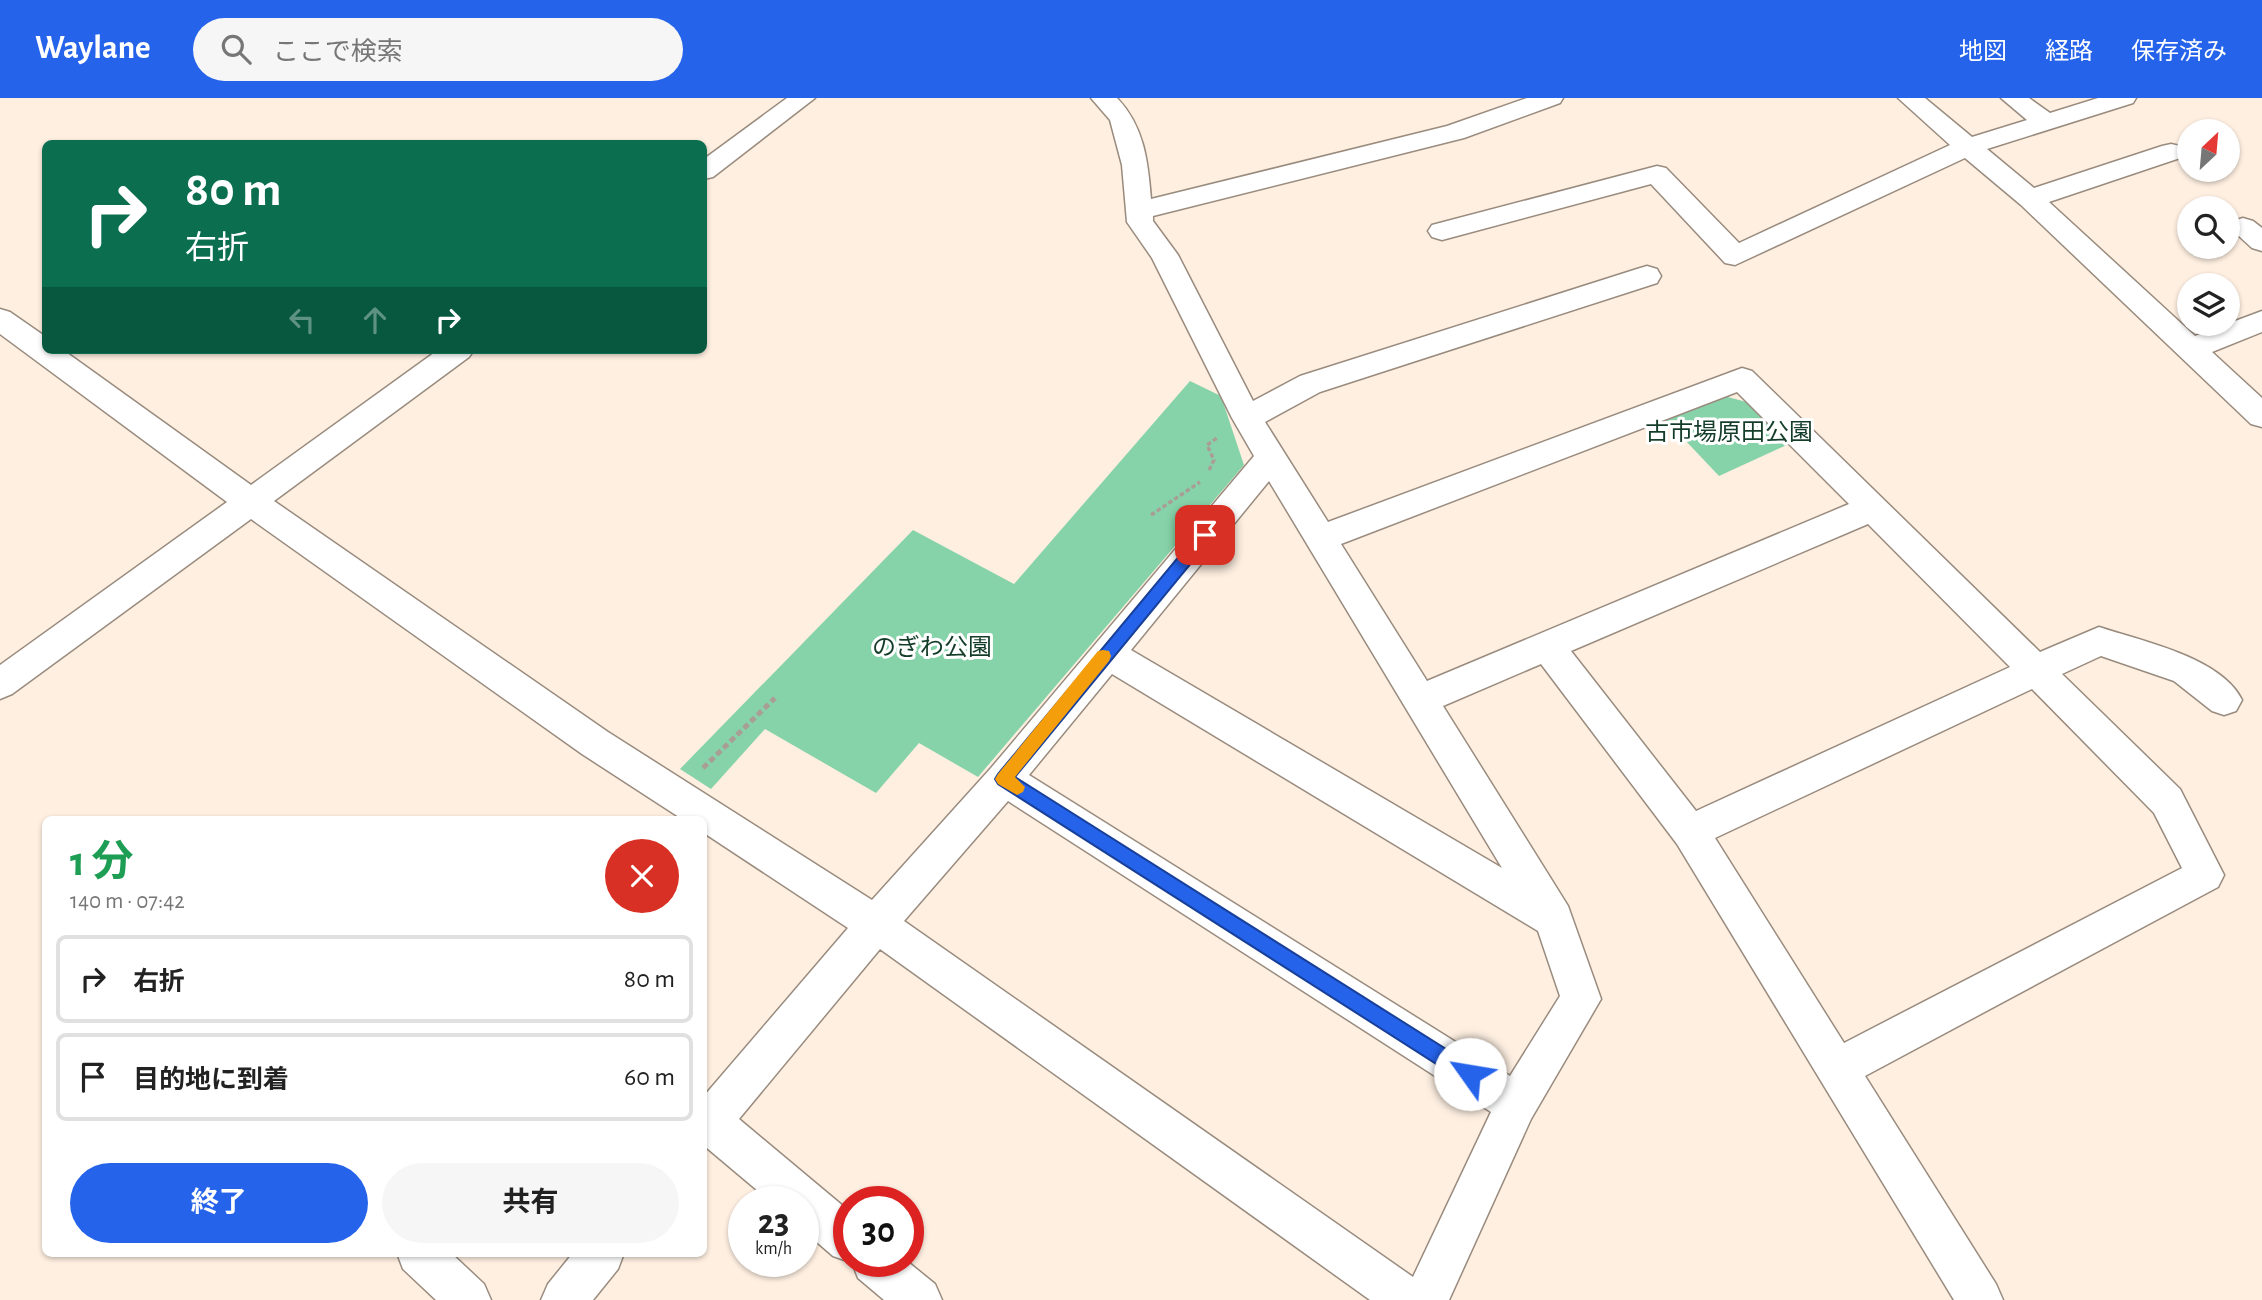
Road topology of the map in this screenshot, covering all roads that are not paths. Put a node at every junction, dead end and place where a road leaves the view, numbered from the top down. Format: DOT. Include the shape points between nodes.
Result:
graph roads {
  1 [pos="803,98"];
  2 [pos="1103,98"];
  3 [pos="1551,98"];
  4 [pos="1910,98"];
  5 [pos="2013,98"];
  6 [pos="2124,98"];
  7 [pos="2047,122"];
  8 [pos="1967,147"];
  9 [pos="2171,152"];
  10 [pos="707,169"];
  11 [pos="2030,199"];
  12 [pos="1139,211"];
  13 [pos="1442,230"];
  14 [pos="1647,276"];
  15 [pos="0,319"];
  16 [pos="2262,321"];
  17 [pos="2190,349"];
  18 [pos="42,350"];
  19 [pos="48,354"];
  20 [pos="454,354"];
  21 [pos="2262,416"];
  22 [pos="1247,418"];
  23 [pos="1272,456"];
  24 [pos="251,502"];
  25 [pos="1873,509"];
  26 [pos="1322,538"];
  27 [pos="1547,646"];
  28 [pos="1106,653"];
  29 [pos="2036,671"];
  30 [pos="0,684"];
  31 [pos="2224,700"];
  32 [pos="1420,701"];
  33 [pos="1004,779"];
  34 [pos="695,816"];
  35 [pos="1690,832"];
  36 [pos="713,835"];
  37 [pos="1554,919"];
  38 [pos="876,924"];
  39 [pos="1837,1069"];
  40 [pos="1516,1104"];
  41 [pos="707,1124"];
  42 [pos="707,1126"];
  43 [pos="833,1227"];
  44 [pos="423,1257"];
  45 [pos="599,1257"];
  46 [pos="892,1277"];
  47 [pos="468,1300"];
  48 [pos="564,1300"];
  49 [pos="919,1300"];
  50 [pos="1408,1300"];
  51 [pos="1426,1300"];
  52 [pos="1980,1300"];
  1 -- 10 [label="street"];
  2 -- 12 [label="street" via="1122,118 1135,165"];
  3 -- 12 [label="street" via="1454,132"];
  4 -- 8 [label="street"];
  5 -- 7 [label="street"];
  6 -- 7 [label="street"];
  7 -- 8 [label="street"];
  8 -- 11 [label="street"];
  8 -- 13 [label="street" via="1735,256 1657,174"];
  9 -- 11 [label="street"];
  11 -- 17 [label="street"];
  12 -- 22 [label="street" via="1140,222 1164,255"];
  14 -- 22 [label="street" via="1310,384"];
  15 -- 18 [label="street"];
  16 -- 17 [label="street"];
  17 -- 21 [label="street"];
  19 -- 24 [label="street"];
  20 -- 24 [label="street"];
  22 -- 23 [label="street"];
  23 -- 26 [label="street"];
  23 -- 28 [label="street"];
  24 -- 30 [label="street"];
  24 -- 34 [label="street" via="676,795"];
  25 -- 26 [label="street" via="1742,379"];
  25 -- 27 [label="street"];
  25 -- 29 [label="street"];
  26 -- 32 [label="street"];
  27 -- 32 [label="street"];
  27 -- 35 [label="street"];
  28 -- 33 [label="street"];
  28 -- 37 [label="street"];
  29 -- 31 [label="street" via="2099,641 2186,671"];
  29 -- 35 [label="street"];
  29 -- 39 [label="street" via="2167,801 2205,875"];
  32 -- 37 [label="street"];
  33 -- 38 [label="street"];
  33 -- 40 [label="street"];
  35 -- 39 [label="street"];
  36 -- 38 [label="street"];
  37 -- 40 [label="street" via="1581,999"];
  38 -- 41 [label="street"];
  38 -- 50 [label="street"];
  39 -- 52 [label="street"];
  40 -- 51 [label="street"];
  42 -- 43 [label="street"];
  44 -- 47 [label="street"];
  45 -- 48 [label="street"];
  46 -- 49 [label="street"];
}
